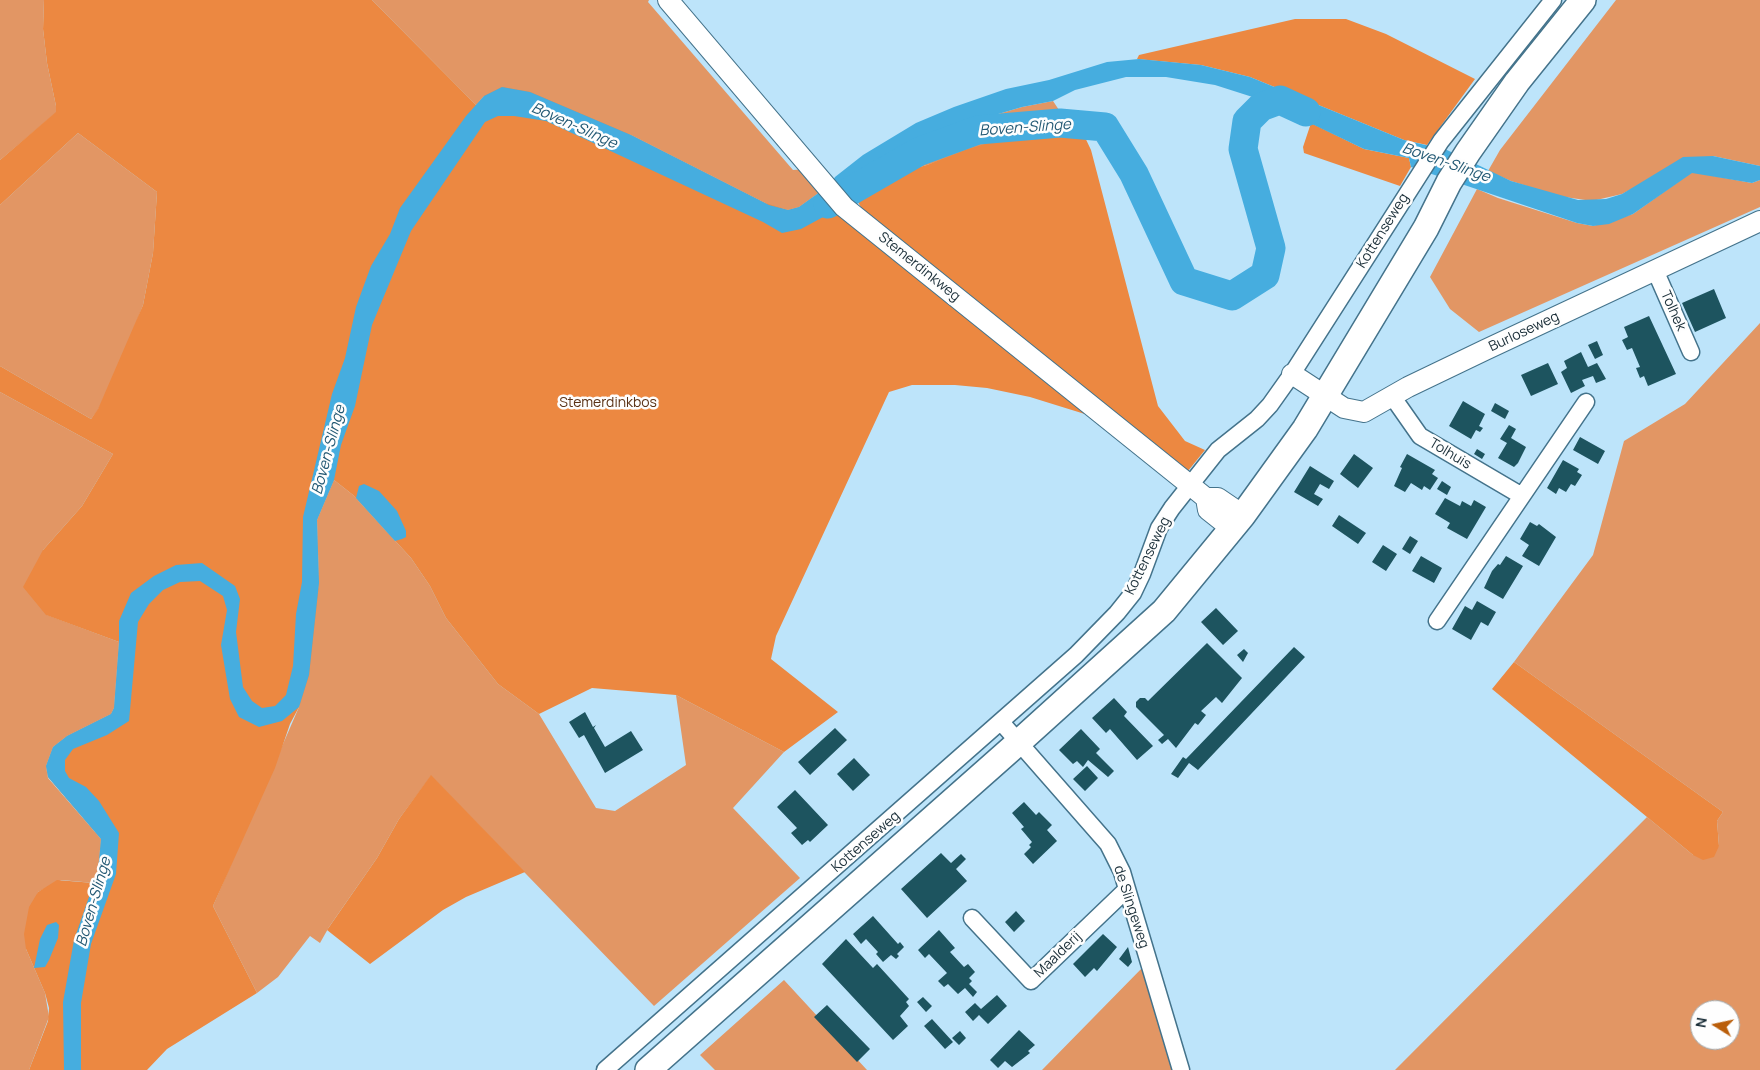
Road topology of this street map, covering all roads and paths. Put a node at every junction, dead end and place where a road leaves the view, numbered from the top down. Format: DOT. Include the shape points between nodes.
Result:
graph roads {
  1 [pos="668,0"];
  2 [pos="1553,0"];
  3 [pos="1583,0"];
  4 [pos="1760,221"];
  5 [pos="1655,270"];
  6 [pos="1691,352"];
  7 [pos="1310,386"];
  8 [pos="1392,396"];
  9 [pos="1586,402"];
  10 [pos="1190,485"];
  11 [pos="1522,496"];
  12 [pos="1232,518"];
  13 [pos="1437,621"];
  14 [pos="1000,722"];
  15 [pos="1019,742"];
  16 [pos="1127,889"];
  17 [pos="972,918"];
  18 [pos="776,920"];
  19 [pos="793,941"];
  20 [pos="605,1070"];
  21 [pos="648,1070"];
  22 [pos="1181,1070"];
  1 -- 10 [label="street, Stemerdinkweg" via="844,207"];
  2 -- 7 [label="street, Kottenseweg" via="1421,172"];
  3 -- 7 [label="main road, Kottenseweg" via="1517,82 1424,214"];
  4 -- 5 [label="street, Burloseweg"];
  5 -- 6 [label="street, Tolhek"];
  5 -- 8 [label="street, Burloseweg"];
  7 -- 8 [label="street, Burloseweg" via="1355,412 1364,412"];
  7 -- 10 [label="street, Kottenseweg" via="1257,419 1218,450"];
  7 -- 12 [label="main road, Kottenseweg"];
  8 -- 11 [label="street, Tolhuis" via="1420,436"];
  9 -- 11 [label="street"];
  10 -- 12 [label="street, Stemerdinkweg" via="1206,498 1218,498"];
  10 -- 14 [label="street, Kottenseweg" via="1159,528 1133,593 1117,613 1076,655"];
  11 -- 13 [label="street"];
  12 -- 15 [label="main road, Kottenseweg" via="1104,663"];
  14 -- 15 [label="street, de Slingeweg"];
  14 -- 18 [label="street, Kottenseweg"];
  15 -- 16 [label="street, de Slingeweg" via="1108,844"];
  15 -- 19 [label="main road, Kottenseweg"];
  16 -- 17 [label="street, Maalderij" via="1030,982"];
  16 -- 22 [label="street, de Slingeweg"];
  18 -- 19 [label="street"];
  18 -- 20 [label="street, Kottenseweg"];
  19 -- 21 [label="main road, Kottenseweg"];
}
